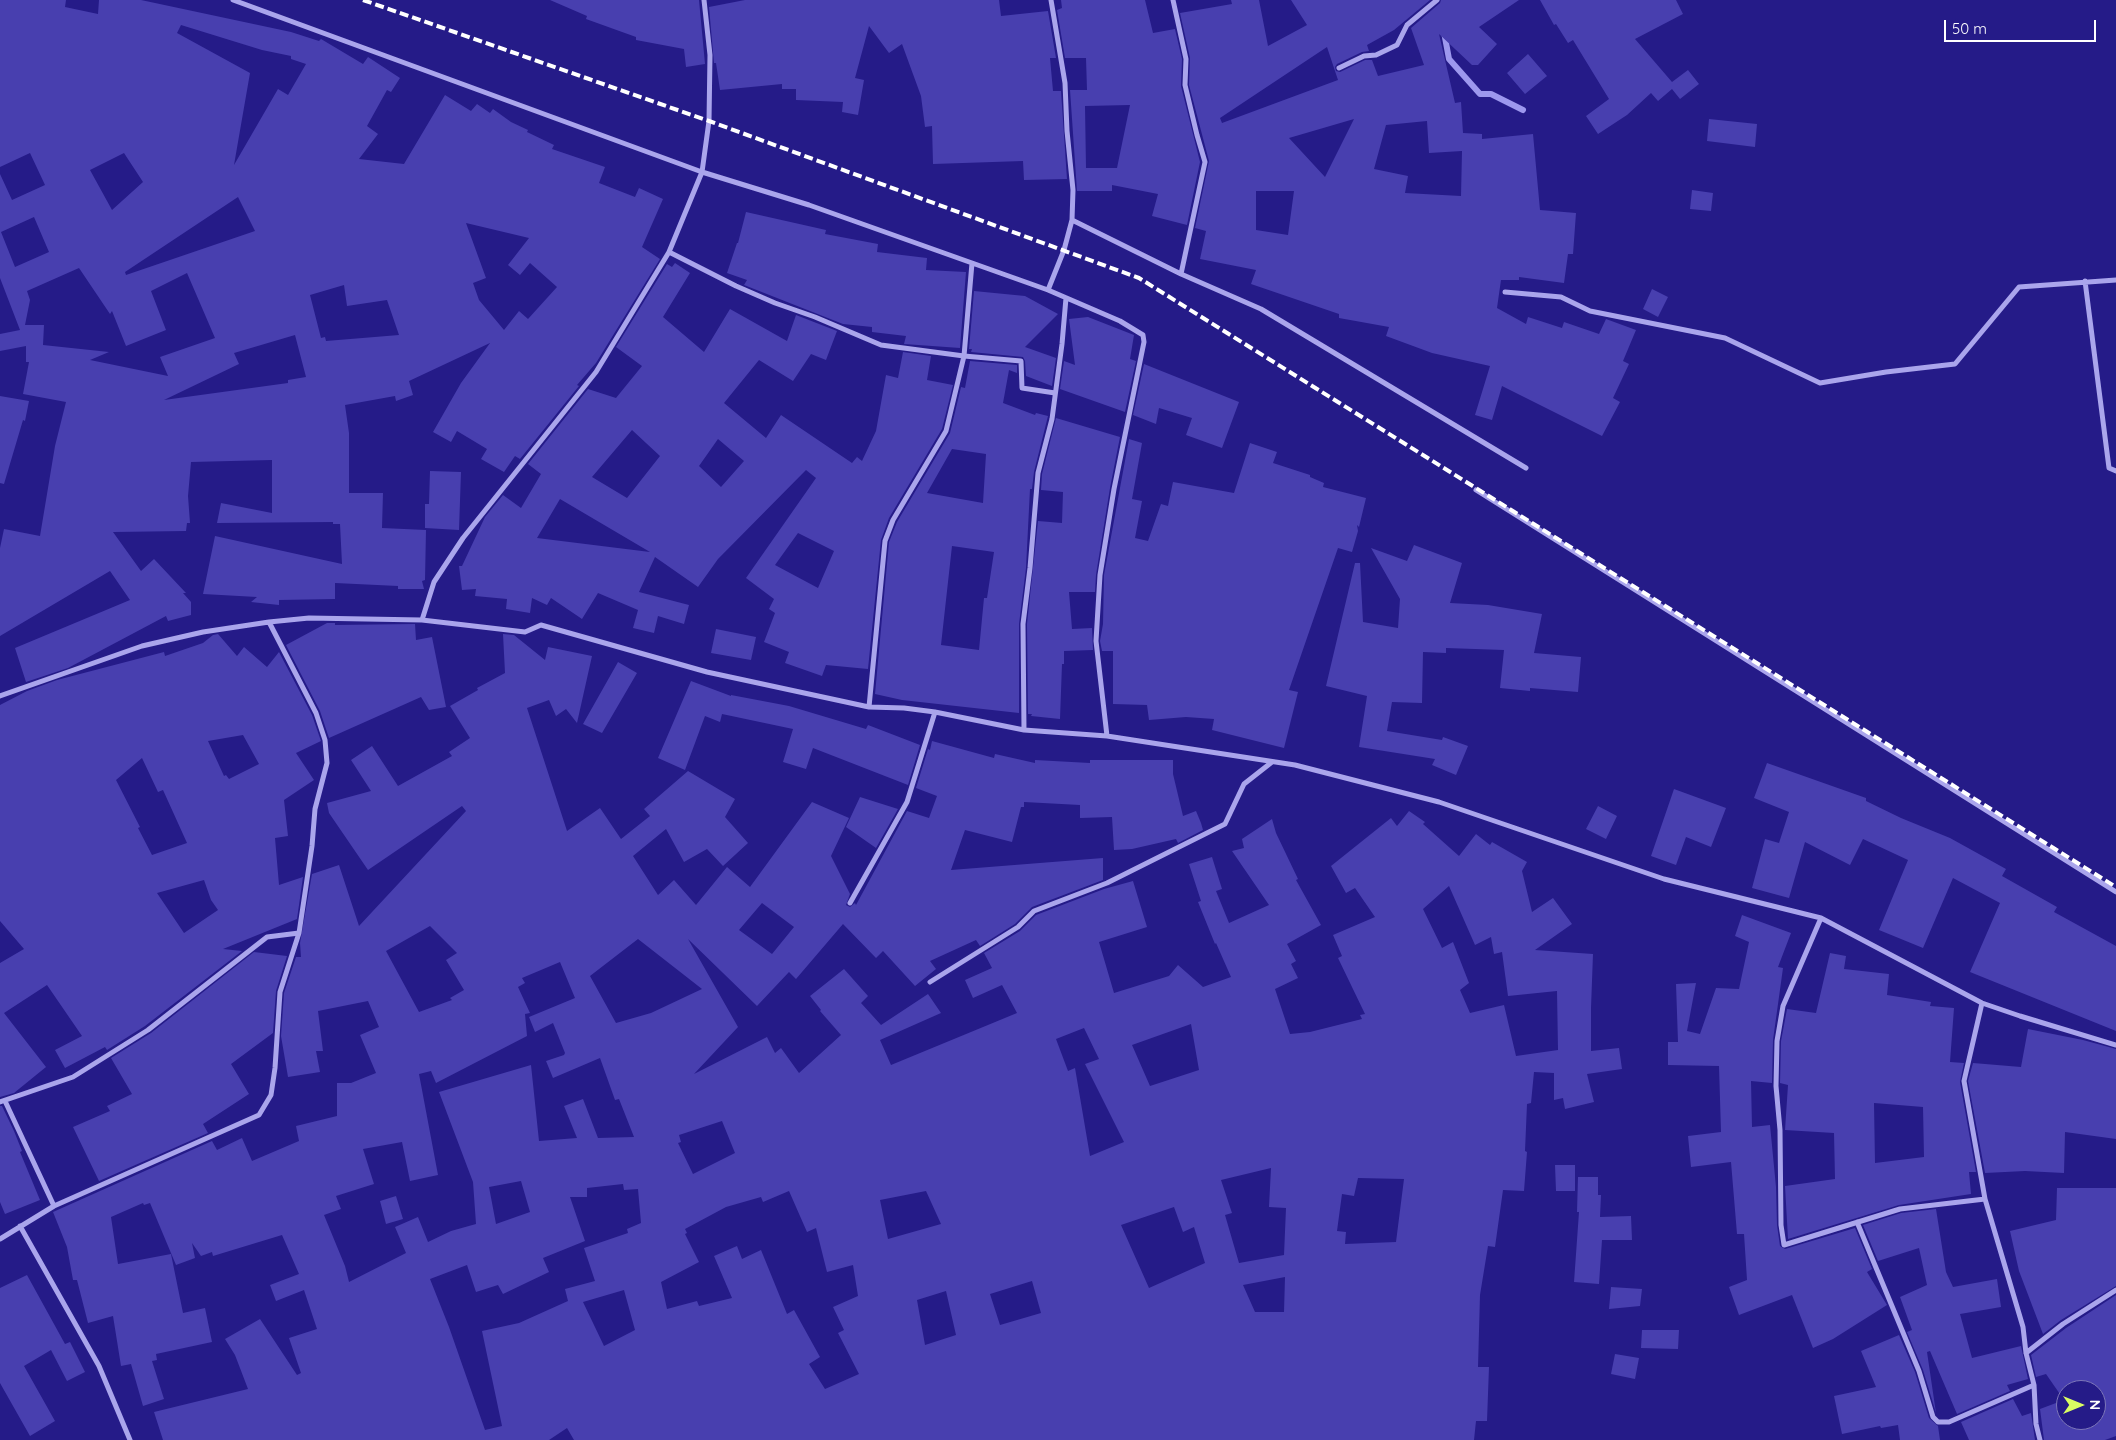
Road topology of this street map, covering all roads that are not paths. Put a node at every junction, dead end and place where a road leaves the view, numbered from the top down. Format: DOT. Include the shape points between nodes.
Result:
graph roads {
  1 [pos="233,0"];
  2 [pos="704,0"];
  3 [pos="1051,0"];
  4 [pos="1173,0"];
  5 [pos="1437,0"];
  6 [pos="1339,68"];
  7 [pos="702,172"];
  8 [pos="1072,220"];
  9 [pos="669,252"];
  10 [pos="972,263"];
  11 [pos="1181,274"];
  12 [pos="2116,280"];
  13 [pos="2086,281"];
  14 [pos="1048,290"];
  15 [pos="1505,292"];
  16 [pos="1066,298"];
  17 [pos="964,356"];
  18 [pos="1055,393"];
  19 [pos="1526,468"];
  20 [pos="2116,471"];
  21 [pos="1476,490"];
  22 [pos="422,620"];
  23 [pos="270,622"];
  24 [pos="0,696"];
  25 [pos="869,707"];
  26 [pos="935,712"];
  27 [pos="1024,730"];
  28 [pos="1107,736"];
  29 [pos="1272,762"];
  30 [pos="2116,892"];
  31 [pos="850,903"];
  32 [pos="1821,918"];
  33 [pos="299,933"];
  34 [pos="930,982"];
  35 [pos="1982,1003"];
  36 [pos="2116,1044"];
  37 [pos="3,1102"];
  38 [pos="1985,1199"];
  39 [pos="54,1206"];
  40 [pos="1857,1222"];
  41 [pos="20,1226"];
  42 [pos="0,1239"];
  43 [pos="2116,1290"];
  44 [pos="2026,1353"];
  45 [pos="2034,1385"];
  46 [pos="130,1440"];
  47 [pos="2040,1440"];
  1 -- 7 [label="street"];
  2 -- 7 [label="street" via="710,93"];
  3 -- 8 [label="street" via="1065,83 1073,190"];
  4 -- 11 [label="street" via="1186,59 1185,85 1205,162"];
  5 -- 6 [label="street" via="1406,25 1397,45"];
  7 -- 9 [label="street"];
  7 -- 10 [label="street" via="808,205"];
  8 -- 11 [label="street"];
  8 -- 14 [label="street"];
  9 -- 17 [label="street" via="736,286 881,345"];
  9 -- 22 [label="street" via="596,372 463,538 434,582"];
  10 -- 14 [label="street"];
  10 -- 17 [label="street"];
  11 -- 19 [label="street" via="1261,309"];
  12 -- 13 [label="street"];
  13 -- 15 [label="street" via="2019,288 1956,364 1820,383 1724,338 1590,311 1561,297"];
  13 -- 20 [label="street" via="2109,468"];
  14 -- 16 [label="street"];
  16 -- 18 [label="street"];
  16 -- 28 [label="street" via="1120,321 1143,335 1144,342 1100,575 1096,641"];
  17 -- 18 [label="street" via="1021,361 1022,388"];
  17 -- 25 [label="street" via="946,431 898,512 885,541"];
  18 -- 27 [label="street" via="1038,473 1023,624"];
  21 -- 30 [label="street"];
  22 -- 23 [label="street" via="309,618"];
  22 -- 25 [label="street" via="526,632 541,624 707,672"];
  23 -- 24 [label="street" via="203,632 142,646"];
  23 -- 33 [label="street" via="316,713 325,740 327,763 315,810"];
  25 -- 26 [label="street"];
  26 -- 27 [label="street"];
  26 -- 31 [label="street" via="907,802"];
  27 -- 28 [label="street"];
  28 -- 29 [label="street"];
  29 -- 32 [label="street" via="1296,765 1439,802 1664,879"];
  29 -- 34 [label="street" via="1244,784 1225,824 1107,883 1034,912 1018,927"];
  32 -- 35 [label="street"];
  32 -- 40 [label="street" via="1783,1006 1777,1040 1776,1086 1784,1245"];
  33 -- 37 [label="street" via="267,937 148,1030 73,1077"];
  33 -- 39 [label="street" via="280,992 271,1095 259,1115"];
  35 -- 36 [label="street"];
  35 -- 38 [label="street" via="1964,1081"];
  37 -- 39 [label="street"];
  38 -- 40 [label="street" via="1900,1209"];
  38 -- 44 [label="street" via="2022,1327"];
  39 -- 41 [label="street"];
  40 -- 45 [label="street" via="1918,1371 1933,1417 1938,1422 1949,1422"];
  41 -- 42 [label="street"];
  41 -- 46 [label="street" via="99,1366"];
  43 -- 44 [label="street" via="2063,1324"];
  44 -- 45 [label="street"];
  45 -- 47 [label="street"];
}
